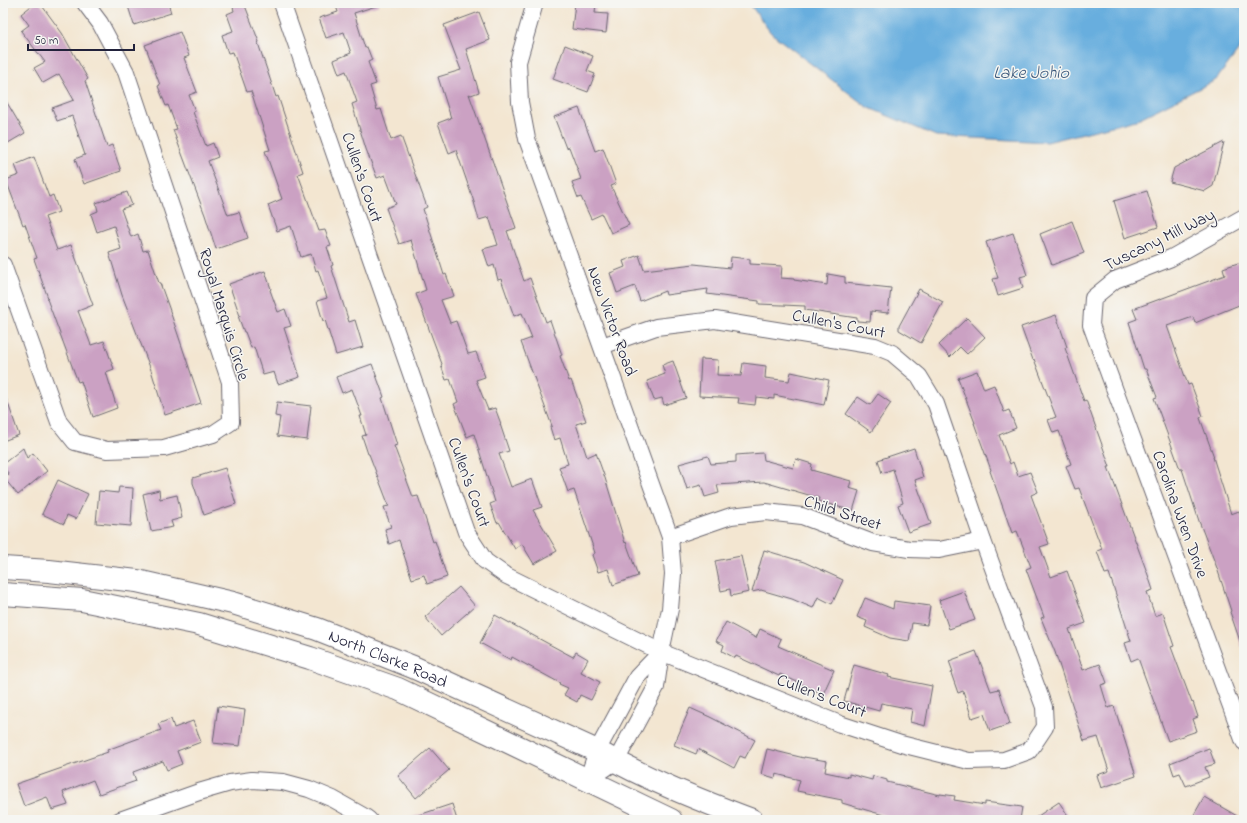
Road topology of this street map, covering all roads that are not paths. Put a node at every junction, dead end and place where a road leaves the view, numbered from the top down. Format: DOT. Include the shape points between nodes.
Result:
graph roads {
  1 [pos="85,3"];
  2 [pos="282,3"];
  3 [pos="535,3"];
  4 [pos="1244,217"];
  5 [pos="3,265"];
  6 [pos="1093,298"];
  7 [pos="602,346"];
  8 [pos="670,537"];
  9 [pos="983,541"];
  10 [pos="3,568"];
  11 [pos="3,594"];
  12 [pos="661,652"];
  13 [pos="1244,742"];
  14 [pos="597,751"];
  15 [pos="616,761"];
  16 [pos="587,781"];
  17 [pos="120,820"];
  18 [pos="369,820"];
  19 [pos="670,820"];
  20 [pos="752,820"];
  1 -- 5 [label="street, Royal Marquis Circle" via="100,23 126,72 230,382 232,422 213,434 164,448 107,450 75,442 59,422"];
  2 -- 12 [label="street, Cullen's Court" via="466,532 485,561 505,575"];
  3 -- 7 [label="street, New Victor Road" via="518,62 520,102 527,139"];
  4 -- 6 [label="street, Tuscany Mill Way" via="1171,258 1114,280"];
  6 -- 13 [label="street, Carolina Wren Drive" via="1091,325"];
  7 -- 8 [label="street, New Victor Road"];
  7 -- 9 [label="street, Cullen's Court" via="656,327 715,320 874,346 892,353 918,376 936,404"];
  8 -- 9 [label="street, Child Street" via="730,516 766,512 802,516 873,543 909,549 939,550"];
  8 -- 12 [label="street, New Victor Road" via="673,574 670,609"];
  9 -- 12 [label="street, Cullen's Court" via="1044,707 1045,727 1029,751 1023,754 1004,760 969,761 901,744 840,724"];
  10 -- 14 [label="street, North Clarke Road" via="137,581 233,603 317,629 413,667"];
  11 -- 16 [label="street, North Clarke Road" via="82,600 199,624 310,658 398,689"];
  12 -- 14 [label="street" via="637,677"];
  12 -- 15 [label="street, New Victor Road" via="656,687"];
  14 -- 15 [label="street, North Clarke Road"];
  14 -- 16 [label="street"];
  15 -- 16 [label="street, New Victor Road"];
  15 -- 20 [label="street, North Clarke Road" via="705,803"];
  16 -- 19 [label="street, North Clarke Road"];
  17 -- 18 [label="street" via="199,792 252,780 283,782 309,789 333,799"];
}
